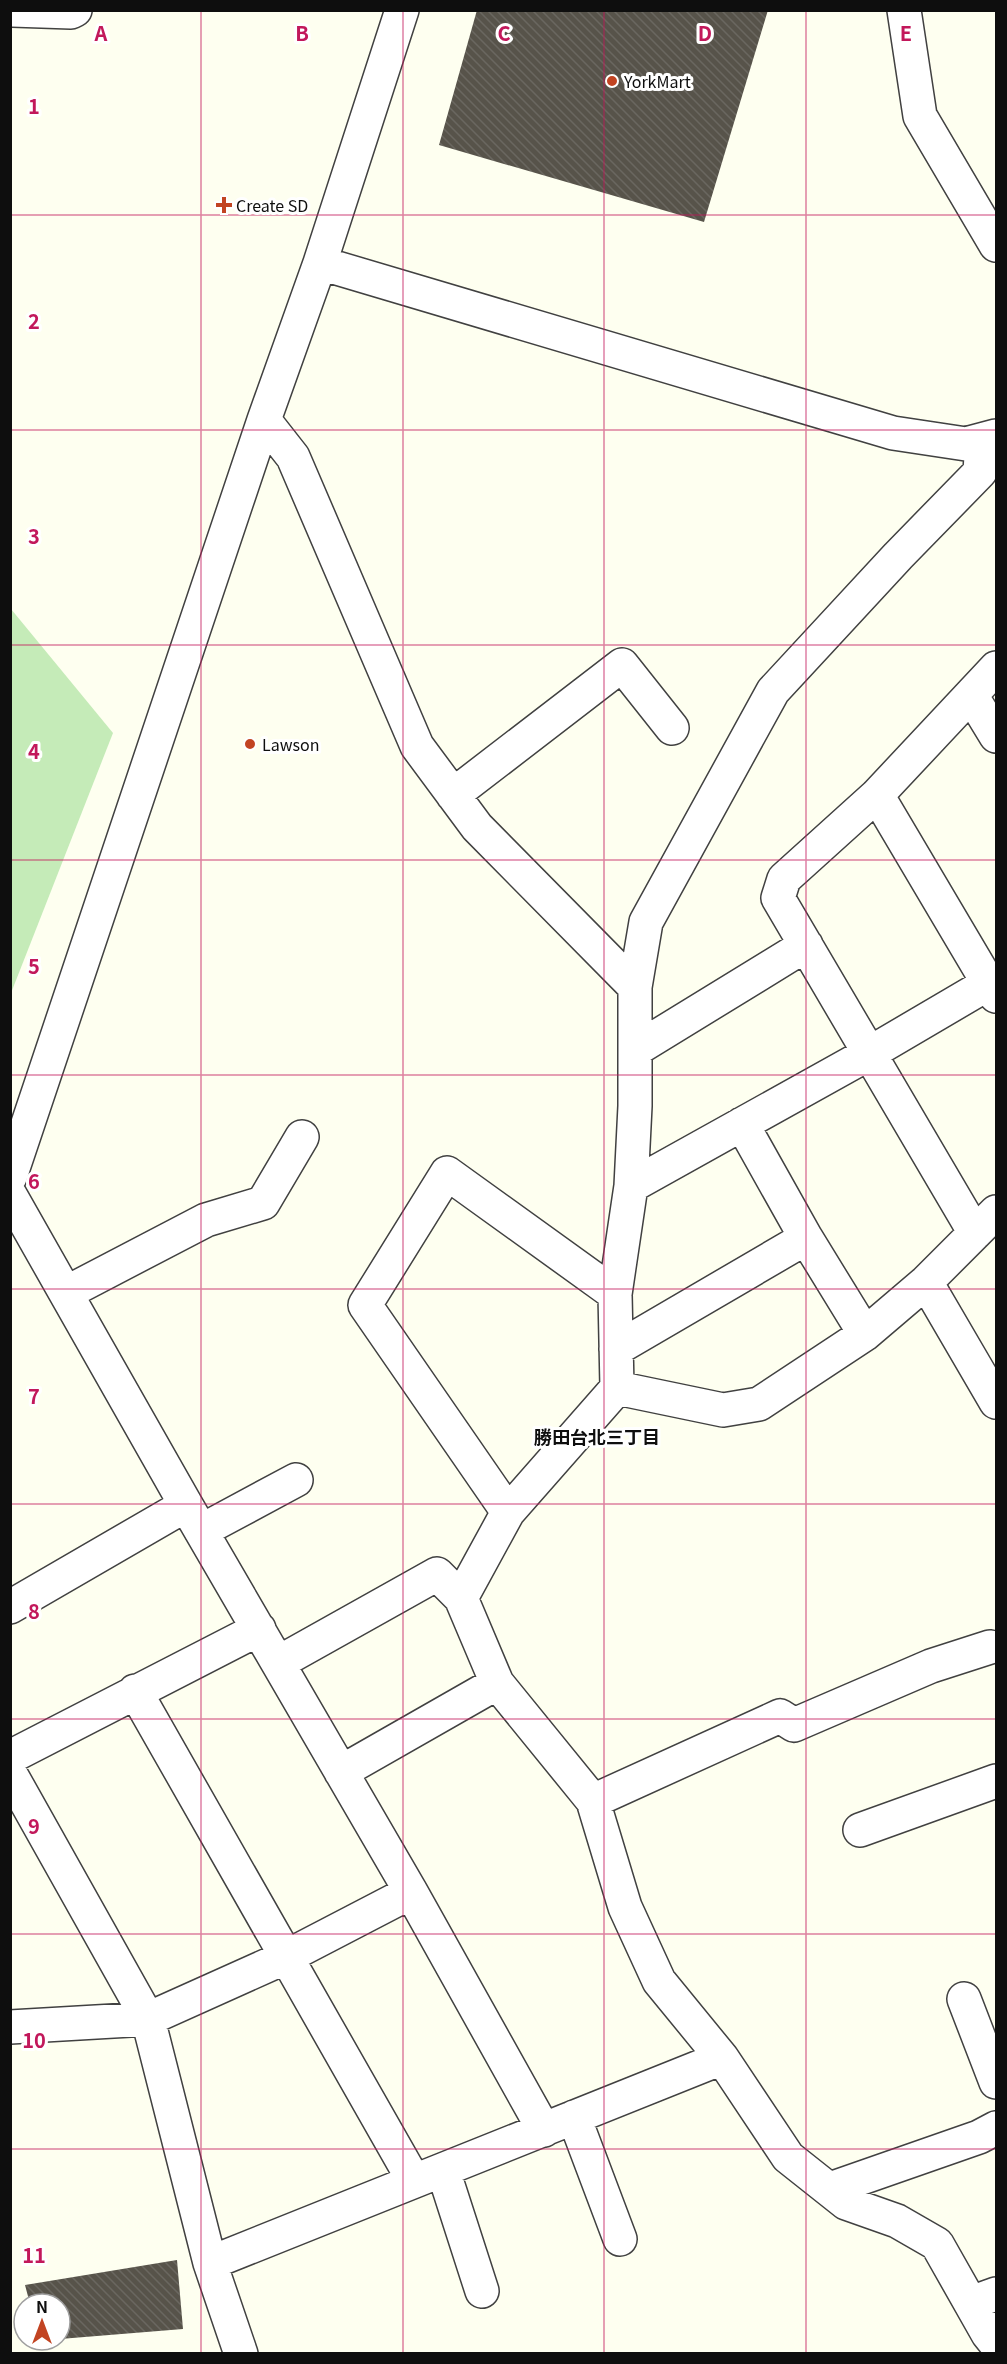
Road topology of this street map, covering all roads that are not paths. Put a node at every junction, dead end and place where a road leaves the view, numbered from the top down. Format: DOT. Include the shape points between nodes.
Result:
graph roads {
  1 [pos="12,10"];
  2 [pos="75,10"];
  3 [pos="402,10"];
  4 [pos="904,10"];
  5 [pos="996,245"];
  6 [pos="320,263"];
  7 [pos="264,420"];
  8 [pos="989,438"];
  9 [pos="996,668"];
  10 [pos="971,695"];
  11 [pos="672,728"];
  12 [pos="996,736"];
  13 [pos="453,795"];
  14 [pos="877,795"];
  15 [pos="806,945"];
  16 [pos="994,986"];
  17 [pos="636,987"];
  18 [pos="635,1050"];
  19 [pos="870,1053"];
  20 [pos="742,1124"];
  21 [pos="302,1137"];
  22 [pos="11,1180"];
  23 [pos="631,1186"];
  24 [pos="986,1222"];
  25 [pos="806,1238"];
  26 [pos="926,1282"];
  27 [pos="66,1293"];
  28 [pos="615,1294"];
  29 [pos="865,1334"];
  30 [pos="616,1349"];
  31 [pos="617,1388"];
  32 [pos="996,1402"];
  33 [pos="296,1479"];
  34 [pos="508,1512"];
  35 [pos="194,1518"];
  36 [pos="461,1598"];
  37 [pos="10,1607"];
  38 [pos="259,1629"];
  39 [pos="990,1647"];
  40 [pos="278,1664"];
  41 [pos="497,1683"];
  42 [pos="135,1691"];
  43 [pos="10,1757"];
  44 [pos="341,1772"];
  45 [pos="10,1773"];
  46 [pos="996,1781"];
  47 [pos="593,1801"];
  48 [pos="860,1830"];
  49 [pos="411,1892"];
  50 [pos="286,1957"];
  51 [pos="964,1999"];
  52 [pos="148,2019"];
  53 [pos="10,2027"];
  54 [pos="722,2058"];
  55 [pos="996,2082"];
  56 [pos="574,2118"];
  57 [pos="996,2128"];
  58 [pos="544,2130"];
  59 [pos="429,2176"];
  60 [pos="830,2189"];
  61 [pos="620,2239"];
  62 [pos="210,2263"];
  63 [pos="482,2290"];
  64 [pos="984,2298"];
  65 [pos="996,2344"];
  66 [pos="241,2354"];
  1 -- 2 [label="street"];
  3 -- 6 [label="street"];
  4 -- 5 [label="street" via="920,116"];
  6 -- 7 [label="street"];
  6 -- 8 [label="street" via="893,433 966,444"];
  7 -- 13 [label="street" via="293,457 417,746"];
  7 -- 22 [label="street"];
  8 -- 17 [label="street" via="980,472 773,691 646,922"];
  9 -- 10 [label="street"];
  10 -- 12 [label="street"];
  10 -- 14 [label="street"];
  11 -- 13 [label="street" via="622,666"];
  13 -- 17 [label="street" via="477,827"];
  14 -- 15 [label="street" via="784,879 778,898"];
  14 -- 16 [label="street"];
  15 -- 18 [label="street"];
  15 -- 19 [label="street"];
  16 -- 19 [label="street"];
  17 -- 18 [label="street"];
  18 -- 23 [label="street"];
  19 -- 20 [label="street"];
  19 -- 24 [label="street"];
  20 -- 23 [label="street"];
  20 -- 25 [label="street"];
  21 -- 27 [label="street" via="263,1203 206,1220"];
  22 -- 27 [label="street"];
  23 -- 28 [label="street"];
  24 -- 26 [label="street"];
  25 -- 29 [label="street"];
  25 -- 30 [label="street"];
  26 -- 29 [label="street"];
  26 -- 32 [label="street"];
  27 -- 35 [label="street"];
  28 -- 30 [label="street"];
  28 -- 34 [label="street" via="447,1173 365,1305"];
  29 -- 31 [label="street" via="759,1404 723,1410"];
  30 -- 31 [label="street"];
  31 -- 34 [label="street"];
  33 -- 35 [label="street"];
  34 -- 36 [label="street"];
  35 -- 37 [label="street"];
  35 -- 38 [label="street"];
  36 -- 40 [label="street" via="437,1574"];
  36 -- 41 [label="street"];
  38 -- 40 [label="street"];
  38 -- 42 [label="street"];
  39 -- 47 [label="street" via="931,1666 794,1725 780,1716"];
  40 -- 44 [label="street"];
  41 -- 44 [label="street"];
  41 -- 47 [label="street"];
  42 -- 43 [label="street"];
  42 -- 50 [label="street"];
  44 -- 49 [label="street"];
  45 -- 52 [label="street"];
  46 -- 48 [label="street"];
  47 -- 54 [label="street" via="625,1907 659,1981"];
  49 -- 50 [label="street"];
  49 -- 58 [label="street"];
  50 -- 52 [label="street"];
  50 -- 59 [label="street"];
  51 -- 55 [label="street"];
  52 -- 53 [label="street"];
  52 -- 62 [label="street"];
  54 -- 56 [label="street"];
  54 -- 60 [label="street" via="788,2157"];
  56 -- 58 [label="street"];
  56 -- 61 [label="street"];
  57 -- 60 [label="street"];
  58 -- 59 [label="street"];
  59 -- 62 [label="street"];
  59 -- 63 [label="street"];
  60 -- 64 [label="street" via="846,2202 897,2221 937,2244"];
  62 -- 66 [label="street"];
  64 -- 65 [label="street"];
}
